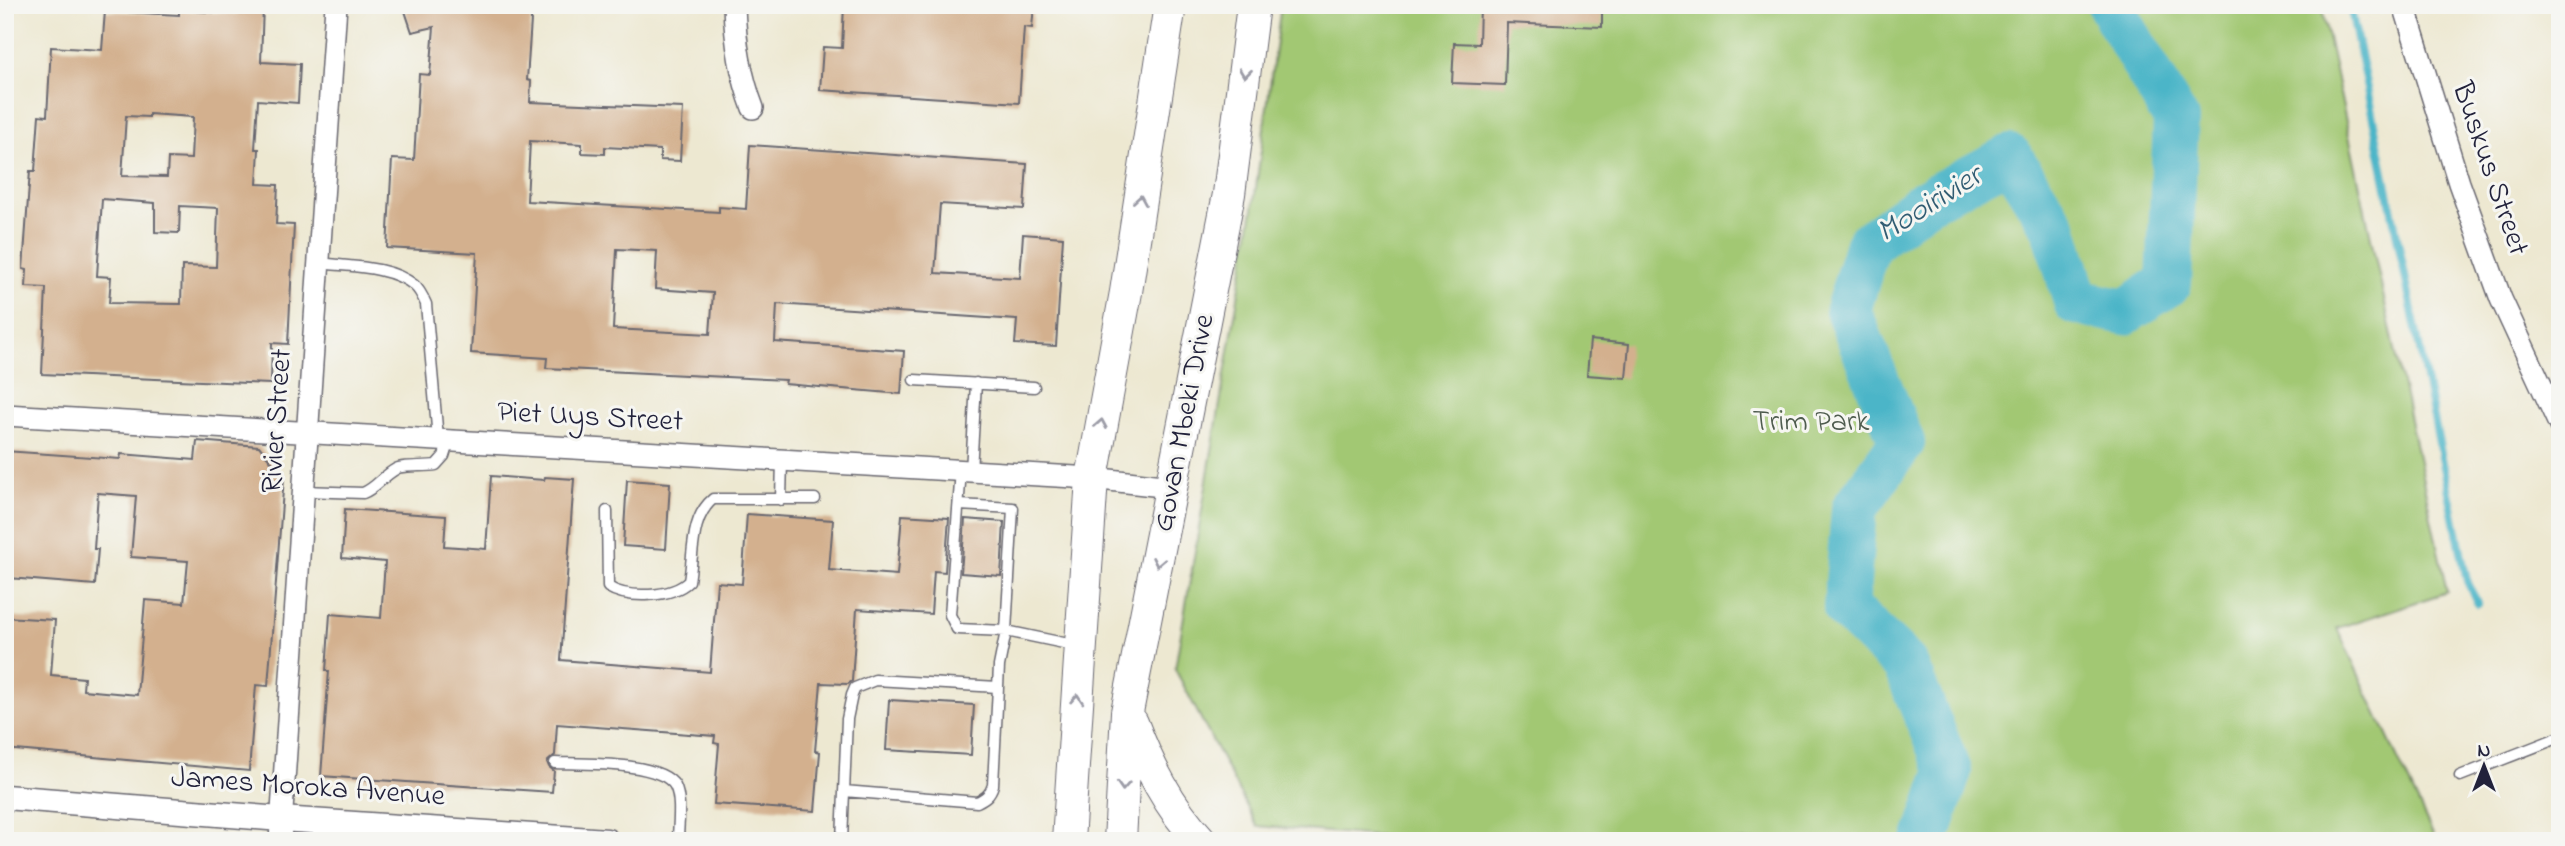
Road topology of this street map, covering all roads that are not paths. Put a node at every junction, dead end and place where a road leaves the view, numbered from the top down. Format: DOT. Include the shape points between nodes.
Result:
graph roads {
  1 [pos="336,5"];
  2 [pos="734,5"];
  3 [pos="1170,5"];
  4 [pos="1253,5"];
  5 [pos="2404,5"];
  6 [pos="753,108"];
  7 [pos="318,263"];
  8 [pos="914,380"];
  9 [pos="976,383"];
  10 [pos="1034,387"];
  11 [pos="5,415"];
  12 [pos="2560,426"];
  13 [pos="307,432"];
  14 [pos="443,440"];
  15 [pos="782,459"];
  16 [pos="966,470"];
  17 [pos="1092,478"];
  18 [pos="1171,487"];
  19 [pos="303,491"];
  20 [pos="816,499"];
  21 [pos="781,500"];
  22 [pos="959,505"];
  23 [pos="607,511"];
  24 [pos="1006,631"];
  25 [pos="1081,647"];
  26 [pos="998,687"];
  27 [pos="1127,712"];
  28 [pos="2560,737"];
  29 [pos="555,763"];
  30 [pos="2460,776"];
  31 [pos="844,791"];
  32 [pos="5,797"];
  33 [pos="281,830"];
  34 [pos="522,838"];
  35 [pos="607,841"];
  36 [pos="678,841"];
  37 [pos="842,841"];
  38 [pos="1068,841"];
  39 [pos="1120,841"];
  40 [pos="1201,841"];
  1 -- 7 [label="street, Rivier Street"];
  2 -- 6 [label="street" via="735,41"];
  17 -- 3 [label="main road, one-way"];
  4 -- 18 [label="main road, Govan Mbeki Drive, one-way" via="1229,194"];
  5 -- 12 [label="street, Buskus Street" via="2459,183 2501,299"];
  7 -- 13 [label="street, Rivier Street"];
  7 -- 14 [label="lane" via="383,271 417,287 426,304"];
  8 -- 9 [label="lane"];
  9 -- 10 [label="lane"];
  9 -- 16 [label="lane"];
  11 -- 13 [label="street, Piet Uys Street"];
  13 -- 14 [label="street, Piet Uys Street"];
  13 -- 19 [label="street, Rivier Street"];
  14 -- 15 [label="street, Piet Uys Street"];
  14 -- 19 [label="lane" via="444,456 436,465 395,469 363,493"];
  15 -- 16 [label="street, Piet Uys Street"];
  15 -- 21 [label="lane"];
  16 -- 17 [label="street, Piet Uys Street"];
  16 -- 22 [label="lane"];
  17 -- 18 [label="street, Piet Uys Street"];
  17 -- 25 [label="main road"];
  18 -- 27 [label="main road, Govan Mbeki Drive, one-way"];
  19 -- 33 [label="street, Rivier Street"];
  20 -- 21 [label="lane"];
  21 -- 23 [label="lane" via="713,499 697,519 688,581 662,594 617,593 608,587"];
  22 -- 24 [label="lane" via="950,615 957,629"];
  22 -- 24 [label="lane" via="1013,508"];
  24 -- 25 [label="lane"];
  24 -- 26 [label="lane"];
  38 -- 25 [label="main road, one-way"];
  26 -- 31 [label="lane" via="875,680 855,688 847,719"];
  26 -- 31 [label="lane" via="993,785 985,798 977,802"];
  27 -- 39 [label="main road, Govan Mbeki Drive, one-way"];
  27 -- 40 [label="main road" via="1161,789"];
  28 -- 30 [label="lane"];
  29 -- 36 [label="lane" via="643,768 665,775 677,794"];
  31 -- 37 [label="lane"];
  32 -- 33 [label="street, James Moroka Avenue"];
  33 -- 34 [label="street, James Moroka Avenue"];
  34 -- 35 [label="street, James Moroka Avenue"];
}
